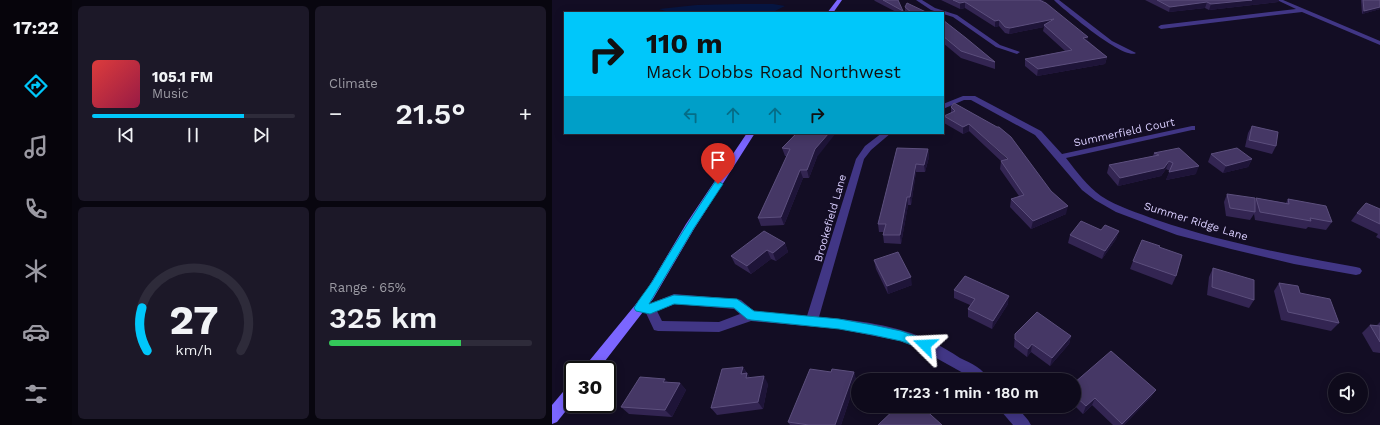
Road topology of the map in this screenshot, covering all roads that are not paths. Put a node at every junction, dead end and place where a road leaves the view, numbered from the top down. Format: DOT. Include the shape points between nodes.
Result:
graph roads {
  1 [pos="840,0"];
  2 [pos="918,0"];
  3 [pos="1056,0"];
  4 [pos="1279,0"];
  5 [pos="1303,10"];
  6 [pos="831,12"];
  7 [pos="1162,27"];
  8 [pos="1380,43"];
  9 [pos="1017,52"];
  10 [pos="1133,53"];
  11 [pos="944,107"];
  12 [pos="1192,128"];
  13 [pos="750,134"];
  14 [pos="886,134"];
  15 [pos="1060,157"];
  16 [pos="1356,270"];
  17 [pos="645,308"];
  18 [pos="751,316"];
  19 [pos="812,321"];
  20 [pos="598,361"];
  21 [pos="974,373"];
  22 [pos="564,402"];
  23 [pos="1012,413"];
  24 [pos="552,417"];
  25 [pos="1023,425"];
  1 -- 6 [label="street"];
  2 -- 9 [label="street" via="955,16 998,46"];
  3 -- 10 [label="street" via="1110,42"];
  4 -- 5 [label="street"];
  5 -- 7 [label="street"];
  5 -- 8 [label="street"];
  11 -- 15 [label="street, Summer Ridge Lane" via="963,98 972,98 1032,129"];
  12 -- 15 [label="street, Summerfield Court"];
  13 -- 17 [label="street" via="690,226 649,296"];
  14 -- 19 [label="street, Brookefield Lane" via="875,141 860,159"];
  15 -- 16 [label="street, Summer Ridge Lane" via="1085,188 1120,210 1181,232 1231,245 1294,260"];
  17 -- 18 [label="street" via="674,299 737,304"];
  17 -- 18 [label="street" via="658,326 719,327"];
  17 -- 20 [label="street"];
  18 -- 19 [label="street"];
  19 -- 21 [label="street" via="866,328 901,336 925,345"];
  22 -- 24 [label="street"];
  23 -- 25 [label="street"];
}
